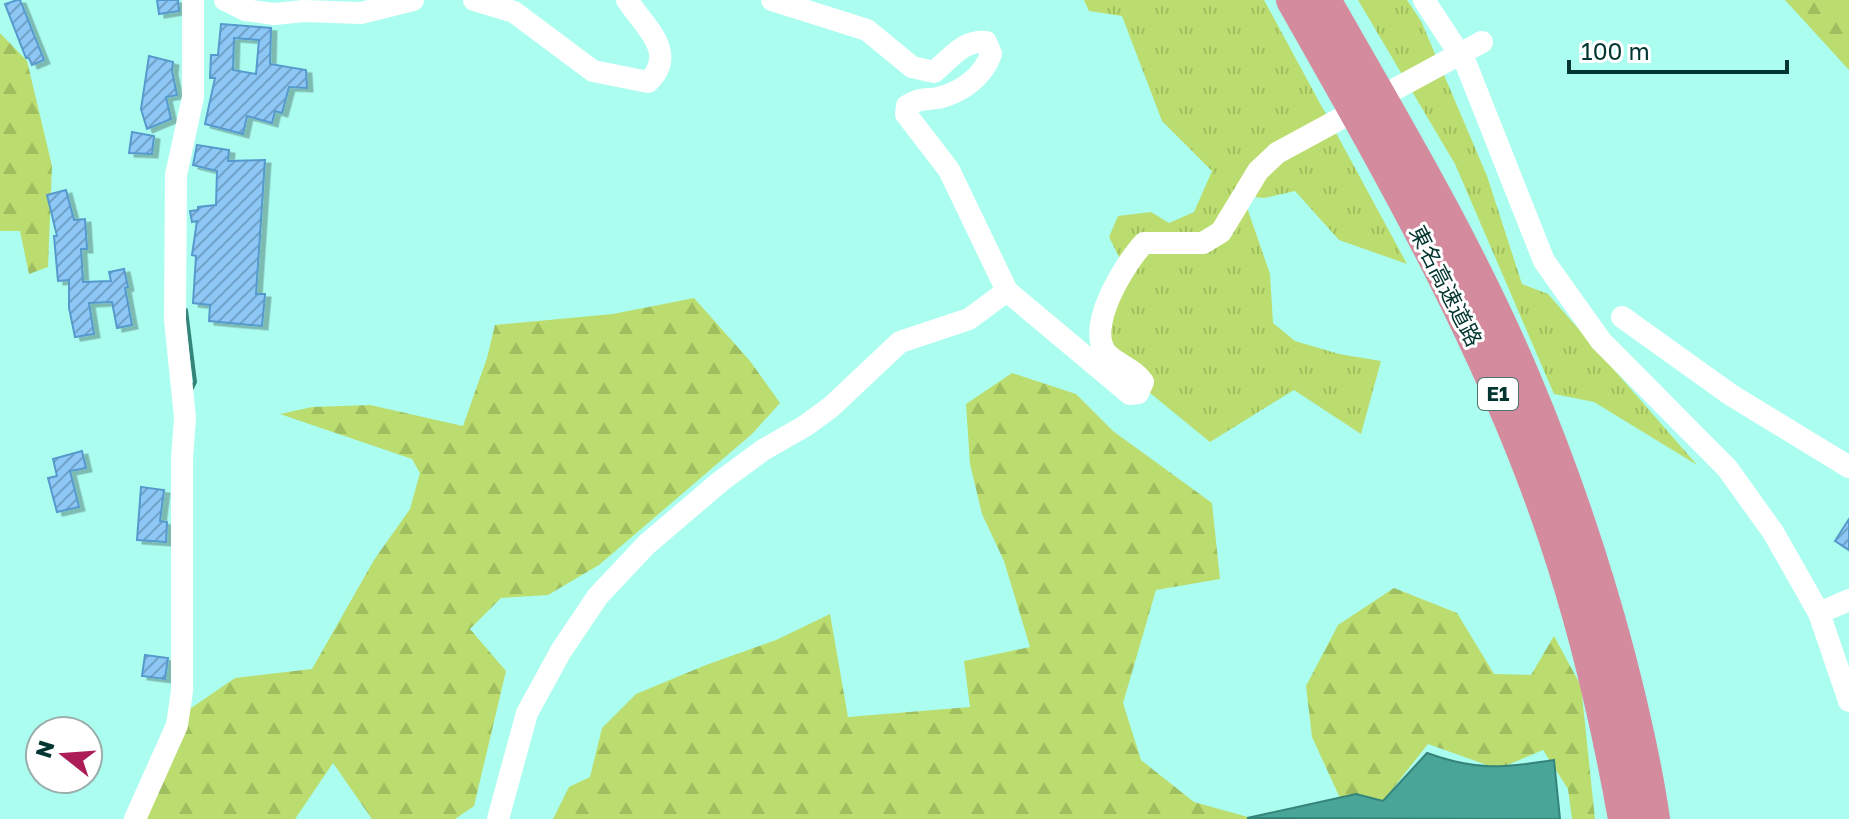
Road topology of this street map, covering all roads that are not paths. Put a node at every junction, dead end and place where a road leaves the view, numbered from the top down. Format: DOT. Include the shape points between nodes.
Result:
graph roads {
  1 [pos="193,0"];
  2 [pos="225,0"];
  3 [pos="413,0"];
  4 [pos="474,0"];
  5 [pos="627,0"];
  6 [pos="772,0"];
  7 [pos="1292,0"];
  8 [pos="1325,0"];
  9 [pos="1424,0"];
  10 [pos="1482,42"];
  11 [pos="1007,291"];
  12 [pos="1622,317"];
  13 [pos="1849,467"];
  14 [pos="1849,600"];
  15 [pos="1819,613"];
  16 [pos="1849,701"];
  17 [pos="135,819"];
  18 [pos="498,819"];
  19 [pos="1624,819"];
  20 [pos="1654,819"];
  1 -- 17 [label="street" via="193,97 176,175 175,320 185,418 182,691 177,725"];
  2 -- 3 [label="street" via="245,10 274,14 361,13"];
  4 -- 5 [label="street" via="514,12 593,71 648,82 662,60 659,47"];
  6 -- 11 [label="street" via="867,30 912,67 934,72 966,45 986,42 991,54 986,71 939,98 917,99 906,114 949,170"];
  7 -- 19 [label="highway, 東名高速道路 / E1" via="1364,126 1496,387 1554,536 1578,616"];
  8 -- 20 [label="highway, 東名高速道路 / E1" via="1480,281 1552,445 1599,580 1631,700"];
  9 -- 15 [label="street" via="1466,64 1544,261 1601,341 1727,468 1773,532"];
  10 -- 11 [label="street" via="1277,153 1258,171 1221,232 1203,243 1144,243 1131,256 1101,317 1098,336 1106,354 1143,382 1138,393 1123,390"];
  11 -- 18 [label="street" via="969,319 900,342 831,407 731,473 647,544 598,596 527,713"];
  12 -- 13 [label="street" via="1731,395"];
  14 -- 15 [label="street"];
  15 -- 16 [label="street"];
}
